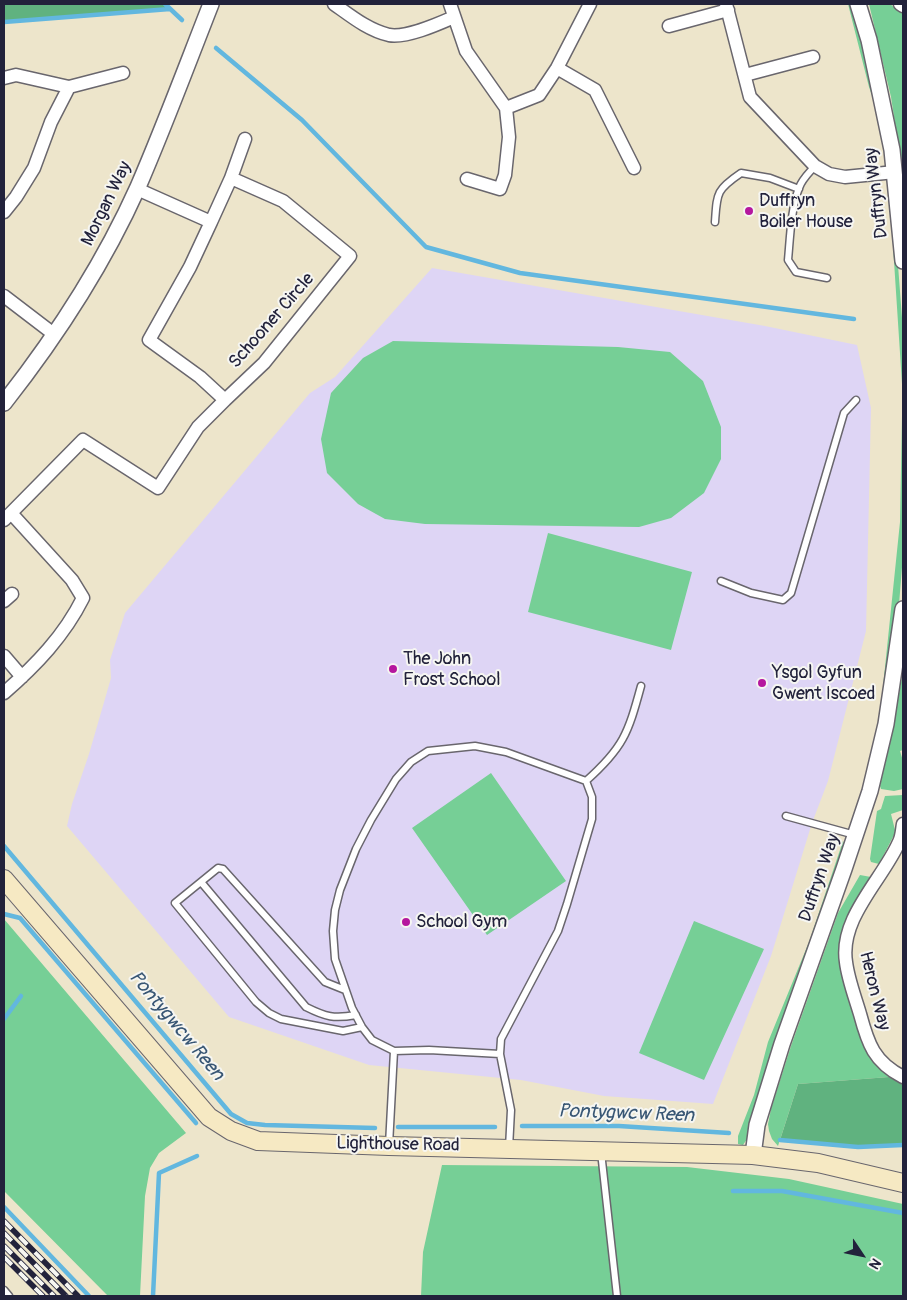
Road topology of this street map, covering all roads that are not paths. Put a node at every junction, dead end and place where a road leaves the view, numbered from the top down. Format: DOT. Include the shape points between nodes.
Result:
graph roads {
  1 [pos="211,4"];
  2 [pos="334,4"];
  3 [pos="450,4"];
  4 [pos="590,4"];
  5 [pos="858,4"];
  6 [pos="900,4"];
  7 [pos="903,6"];
  8 [pos="727,7"];
  9 [pos="454,17"];
  10 [pos="669,26"];
  11 [pos="813,57"];
  12 [pos="557,68"];
  13 [pos="123,73"];
  14 [pos="745,75"];
  15 [pos="4,78"];
  16 [pos="69,87"];
  17 [pos="506,108"];
  18 [pos="245,139"];
  19 [pos="816,166"];
  20 [pos="634,168"];
  21 [pos="895,172"];
  22 [pos="231,178"];
  23 [pos="468,179"];
  24 [pos="137,189"];
  25 [pos="799,189"];
  26 [pos="4,212"];
  27 [pos="211,222"];
  28 [pos="715,222"];
  29 [pos="903,261"];
  30 [pos="827,278"];
  31 [pos="4,296"];
  32 [pos="55,335"];
  33 [pos="226,400"];
  34 [pos="856,400"];
  35 [pos="4,403"];
  36 [pos="7,517"];
  37 [pos="721,581"];
  38 [pos="903,609"];
  39 [pos="902,627"];
  40 [pos="4,656"];
  41 [pos="22,677"];
  42 [pos="641,686"];
  43 [pos="4,693"];
  44 [pos="586,781"];
  45 [pos="786,816"];
  46 [pos="903,824"];
  47 [pos="854,835"];
  48 [pos="899,850"];
  49 [pos="201,882"];
  50 [pos="6,886"];
  51 [pos="345,990"];
  52 [pos="356,1015"];
  53 [pos="362,1027"];
  54 [pos="394,1051"];
  55 [pos="500,1054"];
  56 [pos="903,1077"];
  57 [pos="389,1146"];
  58 [pos="509,1148"];
  59 [pos="601,1151"];
  60 [pos="753,1155"];
  61 [pos="903,1183"];
  62 [pos="4,1290"];
  63 [pos="10,1296"];
  64 [pos="618,1296"];
  1 -- 24 [label="street, Morgan Way"];
  2 -- 9 [label="street" via="363,24 390,35 432,27"];
  3 -- 9 [label="street"];
  4 -- 12 [label="street"];
  5 -- 21 [label="street, Duffryn Way" via="869,40"];
  6 -- 7 [label="street"];
  8 -- 10 [label="street"];
  8 -- 14 [label="street"];
  9 -- 17 [label="street" via="466,50"];
  11 -- 14 [label="street"];
  12 -- 17 [label="street" via="539,94"];
  12 -- 20 [label="street" via="595,90"];
  13 -- 16 [label="street"];
  14 -- 19 [label="street" via="750,97"];
  15 -- 16 [label="street" via="16,75"];
  16 -- 26 [label="street" via="51,122 34,168"];
  17 -- 23 [label="street" via="508,137 505,175 500,189"];
  18 -- 22 [label="street"];
  19 -- 21 [label="street" via="829,174 845,177"];
  19 -- 25 [label="lane" via="806,175"];
  21 -- 29 [label="street, Duffryn Way"];
  22 -- 27 [label="street"];
  22 -- 33 [label="street, Schooner Circle" via="283,201 350,256 264,362"];
  24 -- 27 [label="street"];
  24 -- 32 [label="street, Morgan Way" via="90,279"];
  25 -- 28 [label="lane" via="770,178 741,173 717,194"];
  25 -- 30 [label="lane" via="788,260 796,272"];
  27 -- 33 [label="street" via="190,267 148,340 200,376"];
  31 -- 32 [label="street"];
  32 -- 35 [label="street, Morgan Way"];
  33 -- 36 [label="street" via="198,427 158,488 83,440"];
  34 -- 37 [label="lane" via="844,413 792,593 783,600 751,593"];
  36 -- 41 [label="street" via="72,580 83,598 60,636"];
  38 -- 39 [label="street, Duffryn Way"];
  39 -- 47 [label="street, Duffryn Way" via="886,724 870,791"];
  40 -- 41 [label="street"];
  41 -- 43 [label="street"];
  42 -- 44 [label="lane" via="624,737 605,764"];
  44 -- 51 [label="lane" via="506,752 475,746 428,751 411,762 396,779 371,820 340,890 333,931 335,959"];
  44 -- 55 [label="lane" via="592,797 592,819 567,904 558,931 501,1039"];
  45 -- 47 [label="lane"];
  46 -- 48 [label="street, Heron Way"];
  47 -- 60 [label="street, Duffryn Way" via="782,1044 757,1125"];
  48 -- 56 [label="street, Heron Way" via="851,926 846,962 873,1050 886,1067"];
  49 -- 51 [label="lane" via="218,868 226,872 325,982"];
  49 -- 52 [label="lane" via="306,1007 339,1018"];
  49 -- 53 [label="lane" via="175,903 269,1014 343,1031"];
  50 -- 57 [label="main road, Lighthouse Road" via="209,1117 231,1131 258,1141"];
  51 -- 52 [label="lane"];
  52 -- 53 [label="lane"];
  53 -- 54 [label="lane" via="372,1040"];
  54 -- 55 [label="lane"];
  54 -- 57 [label="lane"];
  55 -- 58 [label="lane" via="511,1110"];
  57 -- 58 [label="main road, Lighthouse Road"];
  58 -- 59 [label="main road, Lighthouse Road"];
  59 -- 60 [label="main road, Lighthouse Road"];
  59 -- 64 [label="lane"];
  60 -- 61 [label="main road, Lighthouse Road" via="818,1162"];
  62 -- 63 [label="lane"];
}
